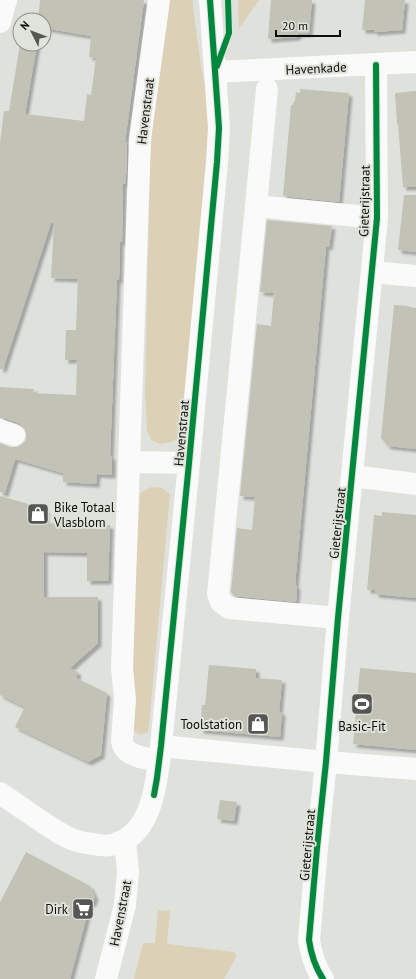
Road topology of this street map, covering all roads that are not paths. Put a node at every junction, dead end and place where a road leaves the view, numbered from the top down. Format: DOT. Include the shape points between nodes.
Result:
graph roads {
  1 [pos="6,0"];
  2 [pos="159,0"];
  3 [pos="210,0"];
  4 [pos="0,22"];
  5 [pos="416,62"];
  6 [pos="376,65"];
  7 [pos="215,72"];
  8 [pos="267,89"];
  9 [pos="256,206"];
  10 [pos="377,218"];
  11 [pos="372,272"];
  12 [pos="416,276"];
  13 [pos="130,462"];
  14 [pos="189,463"];
  15 [pos="353,476"];
  16 [pos="416,484"];
  17 [pos="338,618"];
  18 [pos="160,753"];
  19 [pos="326,762"];
  20 [pos="416,769"];
  21 [pos="0,793"];
  22 [pos="125,840"];
  23 [pos="106,979"];
  24 [pos="324,979"];
  1 -- 4 [label="street"];
  2 -- 13 [label="street, Havenstraat" via="140,139"];
  3 -- 7 [label="street, Havenstraat"];
  5 -- 6 [label="street, Havenkade"];
  6 -- 7 [label="street, Havenkade"];
  6 -- 10 [label="street, Gieterijstraat"];
  7 -- 14 [label="street, Havenstraat" via="219,128"];
  8 -- 9 [label="street"];
  9 -- 10 [label="street"];
  9 -- 17 [label="street" via="218,594 221,602 229,608"];
  10 -- 11 [label="street, Gieterijstraat"];
  11 -- 12 [label="street"];
  11 -- 15 [label="street, Gieterijstraat"];
  13 -- 14 [label="street, Havenstraat"];
  13 -- 18 [label="street, Havenstraat" via="122,668 125,699 122,741 123,747 142,758"];
  14 -- 18 [label="street, Havenstraat"];
  15 -- 16 [label="street, Gieterijstraat"];
  15 -- 17 [label="street, Gieterijstraat"];
  17 -- 19 [label="street, Gieterijstraat"];
  18 -- 19 [label="street"];
  18 -- 22 [label="street, Havenstraat" via="154,795 148,812 138,829"];
  19 -- 20 [label="street"];
  19 -- 24 [label="street, Gieterijstraat" via="309,940 318,971"];
  21 -- 22 [label="street" via="46,824 79,842 111,845"];
  22 -- 23 [label="street, Havenstraat" via="128,872 125,905"];
}
